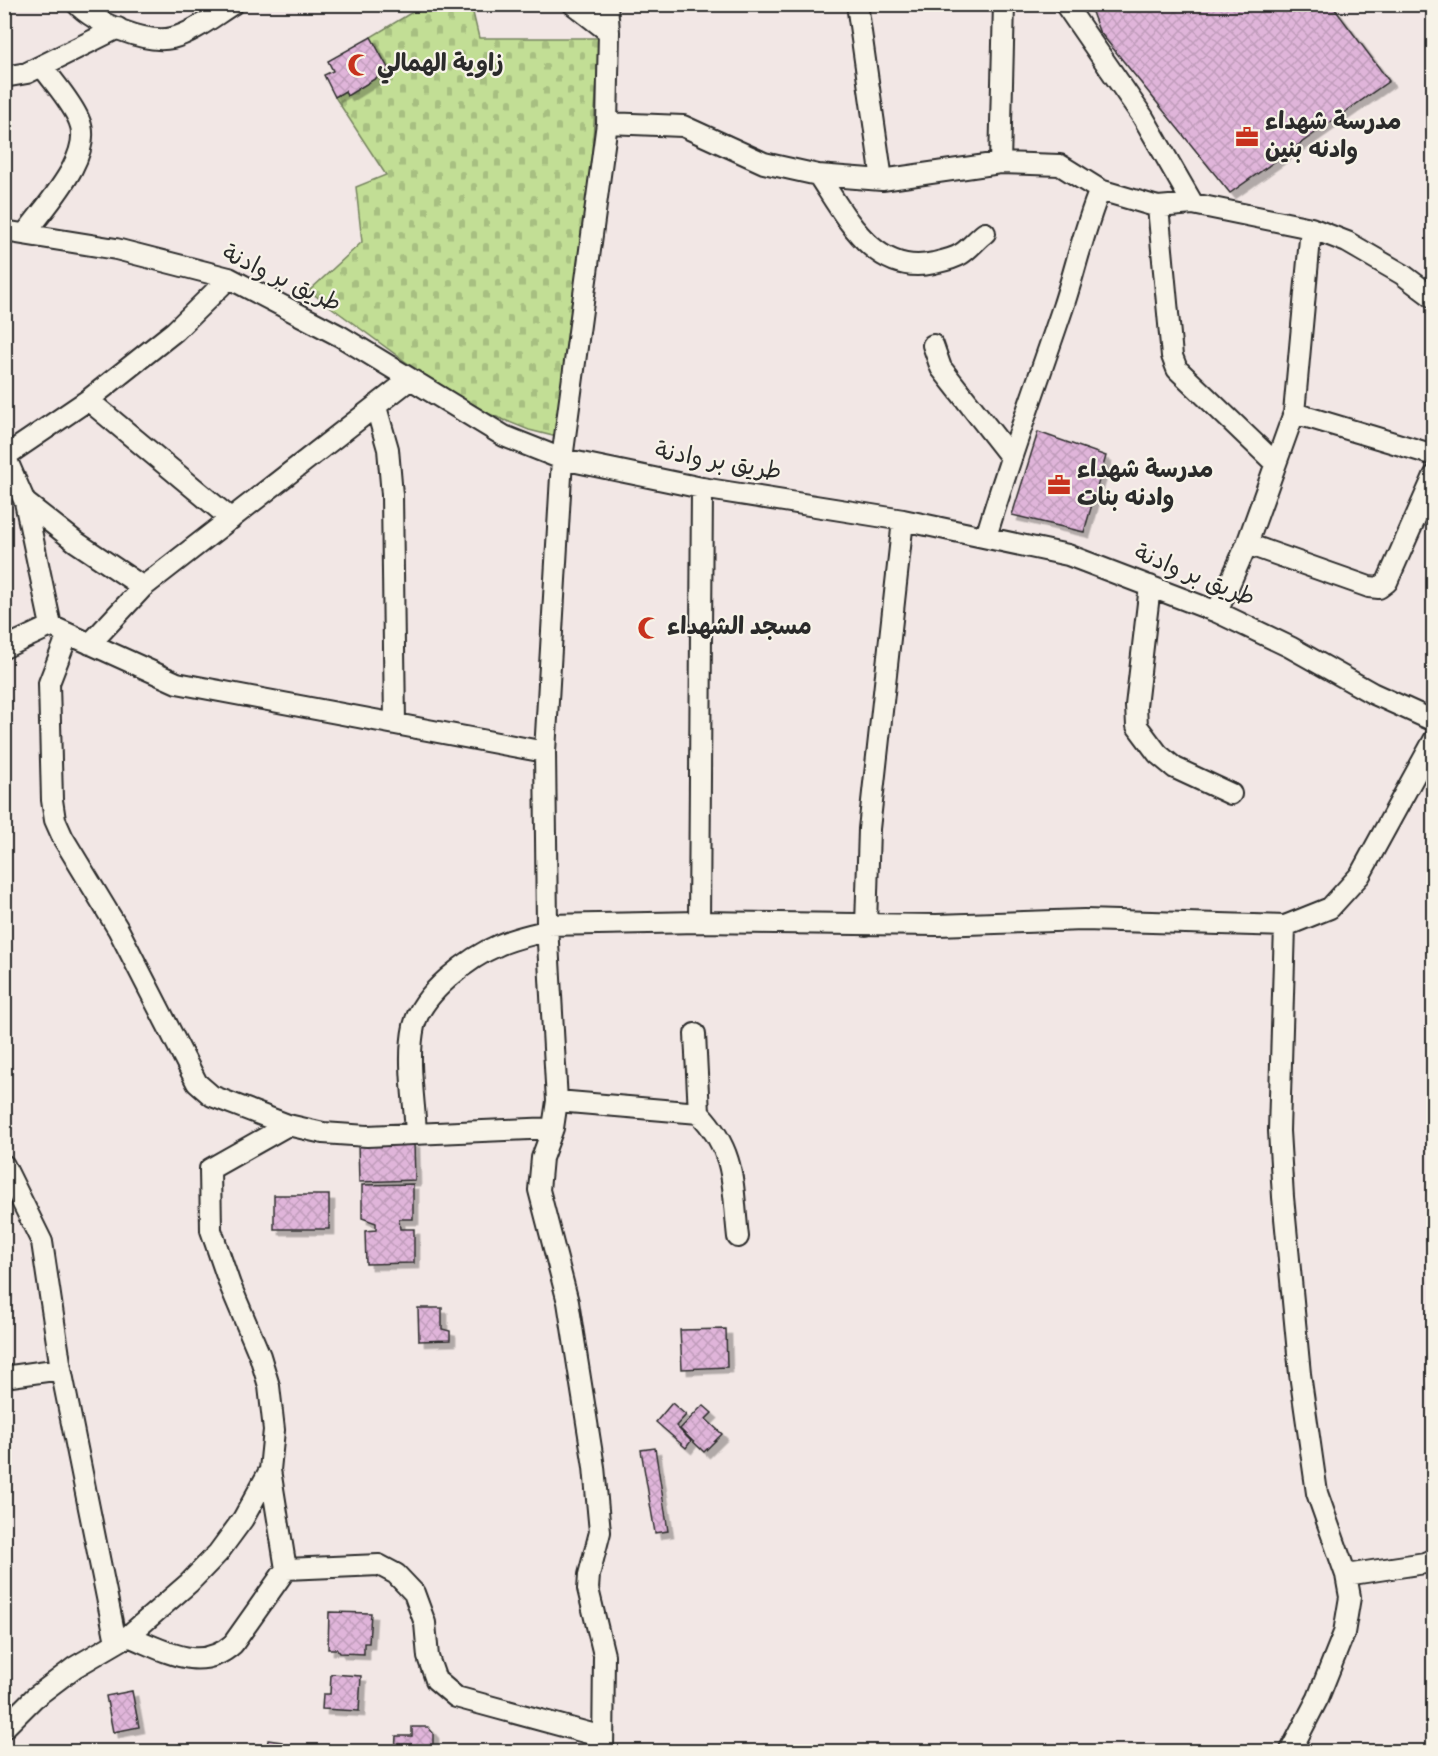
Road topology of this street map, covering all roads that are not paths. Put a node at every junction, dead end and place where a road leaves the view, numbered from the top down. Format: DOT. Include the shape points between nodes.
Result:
graph roads {
  1 [pos="233,4"];
  2 [pos="573,4"];
  3 [pos="607,4"];
  4 [pos="857,4"];
  5 [pos="1004,4"];
  6 [pos="1065,4"];
  7 [pos="88,8"];
  8 [pos="118,28"];
  9 [pos="609,32"];
  10 [pos="42,66"];
  11 [pos="4,77"];
  12 [pos="607,123"];
  13 [pos="1000,163"];
  14 [pos="818,175"];
  15 [pos="882,180"];
  16 [pos="1100,189"];
  17 [pos="1193,204"];
  18 [pos="1158,207"];
  19 [pos="1311,228"];
  20 [pos="4,231"];
  21 [pos="985,232"];
  22 [pos="26,233"];
  23 [pos="228,278"];
  24 [pos="1434,298"];
  25 [pos="933,345"];
  26 [pos="410,380"];
  27 [pos="88,400"];
  28 [pos="376,407"];
  29 [pos="1294,413"];
  30 [pos="1434,455"];
  31 [pos="5,456"];
  32 [pos="1010,456"];
  33 [pos="562,459"];
  34 [pos="1275,463"];
  35 [pos="1434,476"];
  36 [pos="702,488"];
  37 [pos="25,502"];
  38 [pos="231,519"];
  39 [pos="903,520"];
  40 [pos="986,537"];
  41 [pos="1247,544"];
  42 [pos="1150,586"];
  43 [pos="143,587"];
  44 [pos="1217,612"];
  45 [pos="59,630"];
  46 [pos="90,644"];
  47 [pos="4,648"];
  48 [pos="1434,721"];
  49 [pos="395,723"];
  50 [pos="1434,740"];
  51 [pos="545,752"];
  52 [pos="1231,794"];
  53 [pos="699,922"];
  54 [pos="866,925"];
  55 [pos="1285,926"];
  56 [pos="548,927"];
  57 [pos="695,1034"];
  58 [pos="557,1101"];
  59 [pos="699,1113"];
  60 [pos="288,1125"];
  61 [pos="552,1128"];
  62 [pos="416,1132"];
  63 [pos="4,1165"];
  64 [pos="738,1237"];
  65 [pos="61,1369"];
  66 [pos="4,1377"];
  67 [pos="270,1470"];
  68 [pos="1434,1558"];
  69 [pos="286,1569"];
  70 [pos="1346,1575"];
  71 [pos="122,1639"];
  72 [pos="4,1728"];
  73 [pos="603,1744"];
  74 [pos="1290,1752"];
  1 -- 8 [label="street" via="172,38 155,39"];
  2 -- 9 [label="street"];
  3 -- 9 [label="street"];
  4 -- 15 [label="street"];
  5 -- 13 [label="street"];
  6 -- 17 [label="street" via="1143,117"];
  7 -- 8 [label="street"];
  8 -- 10 [label="street"];
  9 -- 12 [label="street"];
  10 -- 11 [label="street"];
  10 -- 22 [label="street" via="79,118 84,135 82,151 70,172"];
  12 -- 14 [label="street" via="683,126 764,163"];
  12 -- 33 [label="street"];
  13 -- 15 [label="street"];
  13 -- 16 [label="street" via="1060,165"];
  14 -- 15 [label="street"];
  14 -- 21 [label="street" via="857,232 889,261 910,266 943,261 961,254"];
  16 -- 18 [label="street"];
  16 -- 32 [label="street"];
  17 -- 18 [label="street"];
  17 -- 19 [label="street"];
  18 -- 34 [label="street" via="1172,356 1177,369"];
  19 -- 24 [label="street" via="1347,242"];
  19 -- 29 [label="street"];
  20 -- 22 [label="street, طريق بر وادنة"];
  22 -- 23 [label="street, طريق بر وادنة" via="116,249"];
  23 -- 26 [label="street, طريق بر وادنة" via="330,331"];
  23 -- 27 [label="street" via="175,331"];
  25 -- 32 [label="street" via="941,368"];
  26 -- 28 [label="street"];
  26 -- 33 [label="street, طريق بر وادنة" via="504,436"];
  27 -- 31 [label="street"];
  27 -- 38 [label="street"];
  28 -- 38 [label="street"];
  28 -- 49 [label="street" via="388,449 392,495"];
  29 -- 30 [label="street"];
  29 -- 34 [label="street"];
  31 -- 37 [label="street"];
  32 -- 40 [label="street"];
  33 -- 36 [label="street, طريق بر وادنة"];
  33 -- 51 [label="street"];
  34 -- 41 [label="street"];
  35 -- 41 [label="street" via="1387,582 1378,588"];
  36 -- 39 [label="street, طريق بر وادنة"];
  36 -- 53 [label="street"];
  37 -- 43 [label="street"];
  37 -- 45 [label="street"];
  38 -- 43 [label="street"];
  39 -- 40 [label="street, طريق بر وادنة"];
  39 -- 54 [label="street" via="869,829"];
  40 -- 42 [label="street, طريق بر وادنة" via="1068,555"];
  41 -- 44 [label="street"];
  42 -- 44 [label="street, طريق بر وادنة"];
  42 -- 52 [label="street" via="1137,726 1158,754 1175,768"];
  43 -- 46 [label="street"];
  44 -- 48 [label="street, طريق بر وادنة"];
  45 -- 46 [label="street"];
  45 -- 47 [label="street"];
  45 -- 60 [label="street" via="49,689 52,800 63,838 118,929 197,1083 212,1096"];
  46 -- 49 [label="street" via="177,683"];
  49 -- 51 [label="street"];
  50 -- 55 [label="street" via="1360,876 1330,908"];
  51 -- 56 [label="street"];
  53 -- 54 [label="street"];
  53 -- 56 [label="street"];
  54 -- 55 [label="street" via="1084,920"];
  55 -- 70 [label="street" via="1279,1131 1283,1197 1300,1374 1317,1493"];
  56 -- 58 [label="street"];
  56 -- 62 [label="street" via="499,945 461,966 420,1012 411,1048"];
  57 -- 59 [label="street"];
  58 -- 59 [label="street"];
  58 -- 61 [label="street"];
  59 -- 64 [label="street" via="717,1132 730,1159"];
  60 -- 62 [label="street" via="323,1133 367,1136"];
  60 -- 67 [label="street" via="210,1168 211,1230 269,1386 274,1430"];
  61 -- 62 [label="street"];
  61 -- 73 [label="street" via="542,1158 539,1190 568,1302 594,1467 600,1532 588,1589 604,1655"];
  63 -- 65 [label="street" via="42,1242"];
  65 -- 66 [label="street"];
  65 -- 71 [label="street"];
  67 -- 69 [label="street"];
  67 -- 71 [label="street" via="243,1519 218,1553"];
  68 -- 70 [label="street" via="1425,1563"];
  69 -- 71 [label="street" via="223,1653 205,1659 183,1658"];
  69 -- 73 [label="street" via="379,1565 396,1574 414,1593 425,1623 428,1658 436,1680 456,1697"];
  70 -- 74 [label="street" via="1350,1597 1344,1633 1318,1698"];
  71 -- 72 [label="street" via="75,1666"];
}
